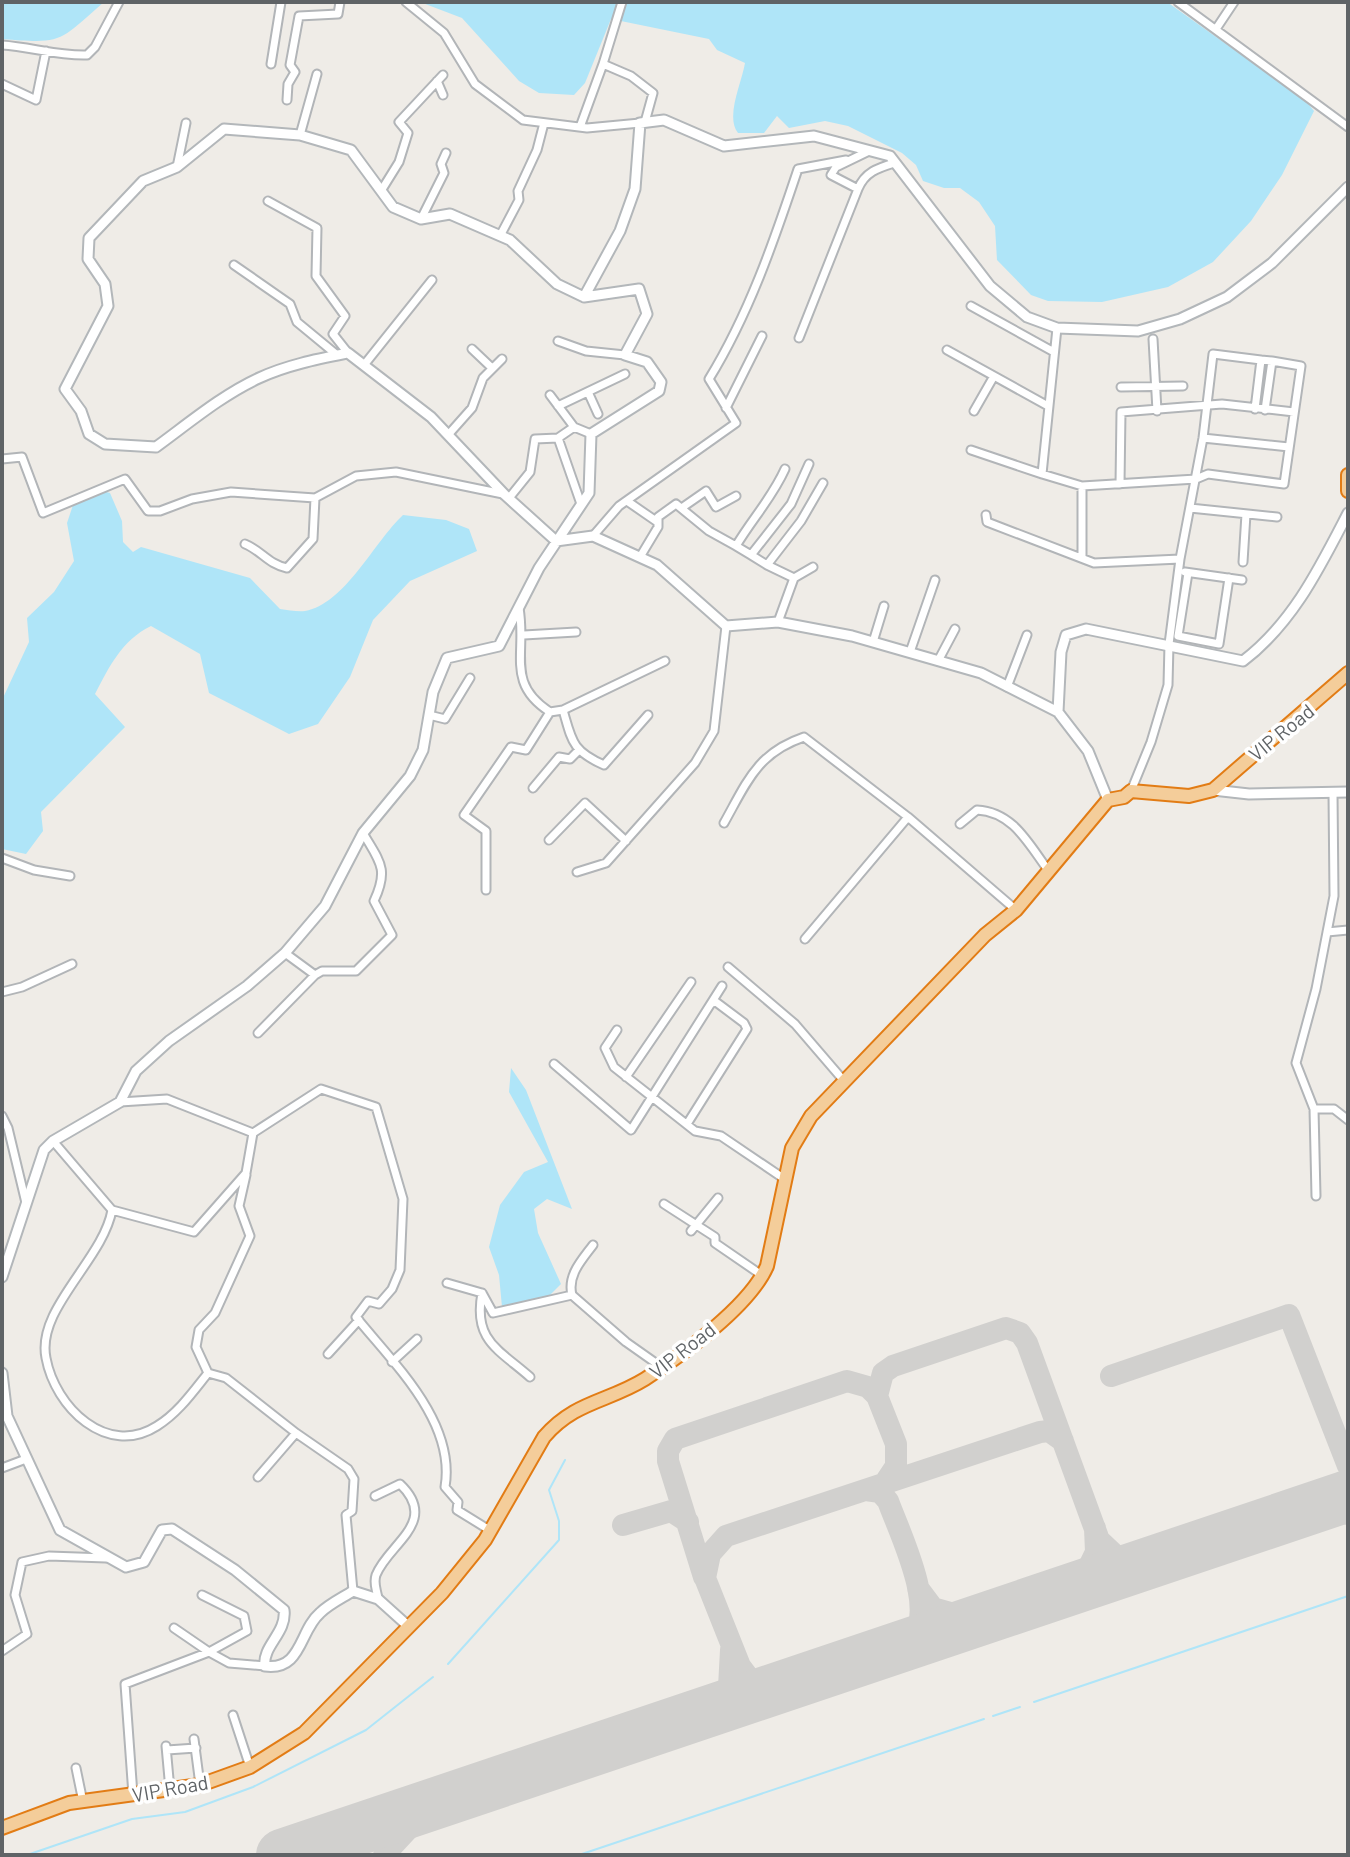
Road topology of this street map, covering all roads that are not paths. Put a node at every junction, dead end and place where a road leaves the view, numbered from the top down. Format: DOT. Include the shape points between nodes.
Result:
graph roads {
  1 [pos="119,2"];
  2 [pos="281,2"];
  3 [pos="340,2"];
  4 [pos="406,2"];
  5 [pos="622,2"];
  6 [pos="1178,2"];
  7 [pos="1234,2"];
  8 [pos="1216,29"];
  9 [pos="2,45"];
  10 [pos="46,51"];
  11 [pos="271,64"];
  12 [pos="603,64"];
  13 [pos="317,74"];
  14 [pos="2,84"];
  15 [pos="443,95"];
  16 [pos="287,100"];
  17 [pos="642,122"];
  18 [pos="186,123"];
  19 [pos="544,123"];
  20 [pos="580,127"];
  21 [pos="1348,127"];
  22 [pos="300,135"];
  23 [pos="869,151"];
  24 [pos="446,153"];
  25 [pos="846,160"];
  26 [pos="894,163"];
  27 [pos="177,167"];
  28 [pos="1348,187"];
  29 [pos="858,189"];
  30 [pos="381,191"];
  31 [pos="268,201"];
  32 [pos="421,219"];
  33 [pos="500,236"];
  34 [pos="234,265"];
  35 [pos="432,280"];
  36 [pos="584,297"];
  37 [pos="971,306"];
  38 [pos="1057,328"];
  39 [pos="762,336"];
  40 [pos="799,338"];
  41 [pos="1153,339"];
  42 [pos="558,341"];
  43 [pos="472,349"];
  44 [pos="947,350"];
  45 [pos="1054,352"];
  46 [pos="348,353"];
  47 [pos="337,355"];
  48 [pos="625,355"];
  49 [pos="502,359"];
  50 [pos="1261,360"];
  51 [pos="1272,361"];
  52 [pos="364,365"];
  53 [pos="492,368"];
  54 [pos="625,374"];
  55 [pos="994,376"];
  56 [pos="1183,386"];
  57 [pos="1121,387"];
  58 [pos="1156,387"];
  59 [pos="588,392"];
  60 [pos="550,395"];
  61 [pos="558,406"];
  62 [pos="1048,406"];
  63 [pos="1207,407"];
  64 [pos="726,408"];
  65 [pos="1255,409"];
  66 [pos="1265,410"];
  67 [pos="974,411"];
  68 [pos="1157,411"];
  69 [pos="1294,412"];
  70 [pos="598,414"];
  71 [pos="574,427"];
  72 [pos="591,434"];
  73 [pos="448,435"];
  74 [pos="558,438"];
  75 [pos="1203,438"];
  76 [pos="1289,447"];
  77 [pos="971,450"];
  78 [pos="2,459"];
  79 [pos="809,464"];
  80 [pos="785,469"];
  81 [pos="1042,474"];
  82 [pos="1348,475"];
  83 [pos="1196,479"];
  84 [pos="823,483"];
  85 [pos="1120,484"];
  86 [pos="1082,486"];
  87 [pos="1348,491"];
  88 [pos="736,496"];
  89 [pos="507,497"];
  90 [pos="315,498"];
  91 [pos="627,501"];
  92 [pos="581,504"];
  93 [pos="683,507"];
  94 [pos="1190,508"];
  95 [pos="1348,513"];
  96 [pos="1246,514"];
  97 [pos="986,515"];
  98 [pos="1277,517"];
  99 [pos="656,521"];
  100 [pos="593,536"];
  101 [pos="556,541"];
  102 [pos="245,544"];
  103 [pos="736,546"];
  104 [pos="751,555"];
  105 [pos="1082,556"];
  106 [pos="640,557"];
  107 [pos="1180,559"];
  108 [pos="1243,562"];
  109 [pos="767,565"];
  110 [pos="813,567"];
  111 [pos="1178,571"];
  112 [pos="1188,573"];
  113 [pos="794,578"];
  114 [pos="1229,578"];
  115 [pos="935,580"];
  116 [pos="1242,580"];
  117 [pos="519,606"];
  118 [pos="884,606"];
  119 [pos="778,622"];
  120 [pos="726,626"];
  121 [pos="955,629"];
  122 [pos="576,632"];
  123 [pos="524,635"];
  124 [pos="1027,635"];
  125 [pos="873,642"];
  126 [pos="1169,644"];
  127 [pos="910,652"];
  128 [pos="665,661"];
  129 [pos="938,661"];
  130 [pos="1348,673"];
  131 [pos="470,678"];
  132 [pos="1007,687"];
  133 [pos="563,710"];
  134 [pos="550,712"];
  135 [pos="1058,712"];
  136 [pos="429,715"];
  137 [pos="648,715"];
  138 [pos="579,750"];
  139 [pos="533,788"];
  140 [pos="1213,790"];
  141 [pos="1131,791"];
  142 [pos="1348,792"];
  143 [pos="1333,793"];
  144 [pos="1108,800"];
  145 [pos="908,817"];
  146 [pos="724,823"];
  147 [pos="960,824"];
  148 [pos="363,833"];
  149 [pos="549,840"];
  150 [pos="626,841"];
  151 [pos="2,858"];
  152 [pos="1048,870"];
  153 [pos="577,872"];
  154 [pos="70,876"];
  155 [pos="486,890"];
  156 [pos="1016,910"];
  157 [pos="1348,930"];
  158 [pos="1327,932"];
  159 [pos="805,939"];
  160 [pos="285,953"];
  161 [pos="72,964"];
  162 [pos="728,967"];
  163 [pos="315,975"];
  164 [pos="691,982"];
  165 [pos="722,986"];
  166 [pos="2,992"];
  167 [pos="712,1003"];
  168 [pos="617,1030"];
  169 [pos="258,1033"];
  170 [pos="554,1064"];
  171 [pos="626,1077"];
  172 [pos="844,1081"];
  173 [pos="654,1100"];
  174 [pos="120,1102"];
  175 [pos="1314,1109"];
  176 [pos="2,1116"];
  177 [pos="1348,1120"];
  178 [pos="687,1124"];
  179 [pos="253,1133"];
  180 [pos="53,1141"];
  181 [pos="246,1173"];
  182 [pos="786,1180"];
  183 [pos="1316,1196"];
  184 [pos="718,1198"];
  185 [pos="664,1204"];
  186 [pos="26,1205"];
  187 [pos="112,1210"];
  188 [pos="694,1228"];
  189 [pos="593,1245"];
  190 [pos="763,1276"];
  191 [pos="2,1277"];
  192 [pos="447,1283"];
  193 [pos="482,1293"];
  194 [pos="572,1295"];
  195 [pos="359,1320"];
  196 [pos="417,1339"];
  197 [pos="328,1354"];
  198 [pos="392,1362"];
  199 [pos="660,1366"];
  200 [pos="2,1373"];
  201 [pos="208,1373"];
  202 [pos="530,1377"];
  203 [pos="296,1433"];
  204 [pos="26,1459"];
  205 [pos="2,1468"];
  206 [pos="258,1477"];
  207 [pos="375,1496"];
  208 [pos="491,1531"];
  209 [pos="106,1558"];
  210 [pos="353,1591"];
  211 [pos="202,1595"];
  212 [pos="378,1599"];
  213 [pos="408,1626"];
  214 [pos="174,1628"];
  215 [pos="2,1651"];
  216 [pos="209,1652"];
  217 [pos="265,1666"];
  218 [pos="233,1715"];
  219 [pos="250,1767"];
  220 [pos="76,1768"];
  221 [pos="200,1785"];
  222 [pos="170,1790"];
  223 [pos="133,1795"];
  224 [pos="83,1802"];
  225 [pos="2,1828"];
  1 -- 10 [label="street" via="87,55"];
  2 -- 11 [label="street"];
  3 -- 16 [label="street" via="338,14 299,16"];
  4 -- 19 [label="street" via="444,33 475,84 523,120"];
  5 -- 12 [label="street"];
  6 -- 8 [label="street"];
  7 -- 8 [label="street"];
  8 -- 21 [label="street"];
  9 -- 10 [label="street"];
  10 -- 14 [label="street" via="36,100"];
  12 -- 17 [label="street" via="653,93"];
  12 -- 20 [label="street"];
  13 -- 22 [label="street"];
  15 -- 30 [label="street" via="440,78 399,122 408,133 399,162"];
  17 -- 20 [label="street"];
  17 -- 23 [label="street" via="664,120 724,146 814,136"];
  17 -- 36 [label="street" via="635,189 620,231"];
  18 -- 27 [label="street"];
  19 -- 20 [label="street"];
  19 -- 33 [label="street" via="519,200"];
  22 -- 27 [label="street" via="224,129"];
  22 -- 30 [label="street" via="351,150"];
  23 -- 25 [label="street"];
  23 -- 26 [label="street" via="890,156"];
  24 -- 32 [label="street" via="444,173"];
  25 -- 29 [label="street" via="831,175"];
  25 -- 64 [label="street" via="798,169 771,251 709,379"];
  26 -- 29 [label="street" via="876,168"];
  26 -- 38 [label="street" via="990,286 1027,317"];
  27 -- 47 [label="street" via="143,181 89,238 88,259 105,284 108,306 65,389 89,434 105,444 156,447 259,378"];
  28 -- 38 [label="street" via="1272,263 1227,297 1138,331"];
  29 -- 40 [label="street"];
  30 -- 32 [label="street" via="393,207"];
  31 -- 46 [label="street" via="317,228 316,276 345,316 333,334"];
  32 -- 33 [label="street" via="450,214"];
  33 -- 36 [label="street" via="557,284"];
  34 -- 47 [label="street" via="290,304 297,322"];
  35 -- 52 [label="street"];
  36 -- 48 [label="street" via="639,289 647,314"];
  37 -- 45 [label="street"];
  38 -- 45 [label="street"];
  39 -- 64 [label="street"];
  41 -- 58 [label="street"];
  42 -- 48 [label="street" via="586,351"];
  43 -- 53 [label="street"];
  44 -- 55 [label="street"];
  45 -- 62 [label="street"];
  46 -- 47 [label="street"];
  46 -- 52 [label="street"];
  48 -- 72 [label="street" via="647,362 661,382 659,391"];
  49 -- 53 [label="street"];
  50 -- 51 [label="street"];
  50 -- 63 [label="street" via="1213,354"];
  50 -- 65 [label="street"];
  51 -- 66 [label="street"];
  51 -- 69 [label="street" via="1301,366"];
  52 -- 73 [label="street"];
  53 -- 73 [label="street" via="472,408"];
  54 -- 59 [label="street"];
  55 -- 62 [label="street"];
  55 -- 67 [label="street"];
  56 -- 58 [label="street"];
  57 -- 58 [label="street"];
  58 -- 68 [label="street"];
  59 -- 61 [label="street"];
  59 -- 70 [label="street"];
  60 -- 61 [label="street"];
  61 -- 71 [label="street"];
  62 -- 81 [label="street"];
  63 -- 65 [label="street"];
  63 -- 68 [label="street"];
  63 -- 75 [label="street"];
  64 -- 91 [label="street" via="736,423"];
  65 -- 66 [label="street"];
  66 -- 69 [label="street"];
  68 -- 85 [label="street" via="1121,412"];
  69 -- 76 [label="street"];
  71 -- 72 [label="street"];
  71 -- 74 [label="street"];
  72 -- 92 [label="street" via="589,493"];
  73 -- 89 [label="street"];
  74 -- 89 [label="street" via="535,439 530,472"];
  74 -- 92 [label="street"];
  75 -- 76 [label="street"];
  75 -- 83 [label="street"];
  76 -- 83 [label="street" via="1284,484 1208,474"];
  77 -- 81 [label="street"];
  78 -- 90 [label="street" via="22,457 43,513 125,479 148,511 231,492"];
  79 -- 104 [label="street" via="791,504"];
  80 -- 103 [label="street" via="772,498"];
  81 -- 86 [label="street"];
  82 -- 87 [label="highway"];
  83 -- 85 [label="street"];
  83 -- 94 [label="street"];
  84 -- 109 [label="street"];
  85 -- 86 [label="street"];
  86 -- 105 [label="street"];
  88 -- 93 [label="street" via="716,507 706,491"];
  89 -- 90 [label="street" via="396,472 356,476"];
  89 -- 101 [label="street"];
  90 -- 102 [label="street" via="313,539 287,568 271,564"];
  91 -- 99 [label="street"];
  91 -- 100 [label="street"];
  92 -- 101 [label="street"];
  93 -- 99 [label="street" via="676,504"];
  93 -- 103 [label="street"];
  94 -- 96 [label="street"];
  94 -- 107 [label="street"];
  95 -- 126 [label="street" via="1304,593 1262,646 1243,661"];
  96 -- 98 [label="street"];
  96 -- 108 [label="street"];
  97 -- 105 [label="street" via="987,522"];
  99 -- 106 [label="street" via="658,527"];
  100 -- 101 [label="street"];
  100 -- 106 [label="street"];
  101 -- 117 [label="street"];
  103 -- 104 [label="street"];
  104 -- 109 [label="street"];
  105 -- 107 [label="street" via="1094,563"];
  106 -- 120 [label="street" via="657,565"];
  107 -- 111 [label="street"];
  109 -- 113 [label="street"];
  110 -- 113 [label="street"];
  111 -- 112 [label="street"];
  111 -- 126 [label="street"];
  112 -- 114 [label="street"];
  112 -- 114 [label="street" via="1178,636 1219,644"];
  113 -- 119 [label="street"];
  114 -- 116 [label="street"];
  115 -- 127 [label="street"];
  117 -- 123 [label="street"];
  117 -- 136 [label="street" via="499,646 447,658"];
  118 -- 125 [label="street"];
  119 -- 120 [label="street"];
  119 -- 125 [label="street"];
  120 -- 150 [label="street" via="714,731 695,763"];
  121 -- 129 [label="street"];
  122 -- 123 [label="street"];
  123 -- 134 [label="street" via="522,684 528,696"];
  124 -- 132 [label="street"];
  125 -- 127 [label="street"];
  126 -- 135 [label="street" via="1086,629 1066,635"];
  126 -- 141 [label="street" via="1168,685"];
  127 -- 129 [label="street"];
  128 -- 133 [label="street"];
  129 -- 132 [label="street"];
  130 -- 140 [label="highway, VIP Road"];
  131 -- 136 [label="street" via="445,719"];
  132 -- 135 [label="street"];
  133 -- 134 [label="street"];
  133 -- 138 [label="street" via="570,741"];
  134 -- 155 [label="street" via="526,750 511,747 464,815 486,831"];
  135 -- 144 [label="street" via="1088,751"];
  136 -- 148 [label="street" via="423,750 410,776"];
  137 -- 138 [label="street" via="604,765"];
  138 -- 139 [label="street" via="570,759 559,757"];
  140 -- 141 [label="highway, VIP Road" via="1189,796"];
  140 -- 143 [label="street, VIP Road"];
  141 -- 144 [label="highway, VIP Road"];
  142 -- 143 [label="street, VIP Road"];
  143 -- 158 [label="street" via="1334,896"];
  144 -- 152 [label="highway, VIP Road"];
  145 -- 146 [label="street" via="804,737 783,744 758,763"];
  145 -- 156 [label="street"];
  145 -- 159 [label="street"];
  147 -- 152 [label="street" via="977,810 1008,818"];
  148 -- 160 [label="street" via="325,906"];
  148 -- 163 [label="street" via="381,863 384,876 374,901 392,935 356,971"];
  149 -- 150 [label="street" via="585,803"];
  150 -- 153 [label="street" via="606,863"];
  151 -- 154 [label="street"];
  152 -- 156 [label="highway, VIP Road"];
  156 -- 172 [label="highway, VIP Road" via="985,935"];
  157 -- 158 [label="street"];
  158 -- 175 [label="street" via="1296,1063"];
  160 -- 163 [label="street"];
  160 -- 174 [label="street" via="169,1041 136,1071"];
  161 -- 166 [label="street"];
  162 -- 172 [label="street" via="795,1024"];
  163 -- 169 [label="street"];
  164 -- 171 [label="street"];
  165 -- 167 [label="street"];
  167 -- 173 [label="street"];
  167 -- 178 [label="street" via="735,1015 747,1029"];
  168 -- 171 [label="street" via="605,1048"];
  170 -- 173 [label="street" via="631,1130"];
  171 -- 173 [label="street"];
  172 -- 182 [label="highway, VIP Road" via="811,1116 792,1148"];
  173 -- 178 [label="street"];
  174 -- 179 [label="street" via="167,1099"];
  174 -- 180 [label="street"];
  175 -- 177 [label="street" via="1334,1109"];
  175 -- 183 [label="street"];
  176 -- 186 [label="street"];
  178 -- 182 [label="street" via="721,1136"];
  179 -- 181 [label="street"];
  179 -- 195 [label="street" via="321,1089 376,1107 403,1199 400,1270 392,1289 379,1304 368,1301"];
  180 -- 186 [label="street" via="44,1150"];
  180 -- 187 [label="street"];
  181 -- 187 [label="street" via="194,1232"];
  181 -- 201 [label="street" via="239,1206 250,1236 215,1313 199,1330 196,1347"];
  182 -- 190 [label="highway, VIP Road"];
  184 -- 188 [label="street"];
  185 -- 188 [label="street"];
  186 -- 191 [label="street"];
  187 -- 201 [label="street" via="109,1230 46,1330 45,1358 58,1392 81,1422 115,1437 154,1428 181,1407"];
  188 -- 190 [label="street" via="715,1237 715,1243"];
  189 -- 194 [label="street" via="574,1271"];
  190 -- 199 [label="highway, VIP Road" via="706,1333"];
  192 -- 193 [label="street"];
  193 -- 194 [label="street" via="493,1313"];
  193 -- 202 [label="street" via="483,1337"];
  194 -- 199 [label="street"];
  195 -- 197 [label="street"];
  195 -- 198 [label="street"];
  196 -- 198 [label="street"];
  198 -- 208 [label="street" via="426,1405 449,1464 445,1487 458,1502 457,1510"];
  199 -- 208 [label="highway, VIP Road" via="643,1380 556,1423"];
  200 -- 204 [label="street" via="7,1416"];
  201 -- 203 [label="street" via="226,1378"];
  203 -- 206 [label="street"];
  203 -- 210 [label="street" via="348,1469 354,1479 352,1511 346,1515"];
  204 -- 205 [label="street"];
  204 -- 209 [label="street" via="60,1530"];
  207 -- 212 [label="street" via="400,1484 413,1511 412,1528 377,1573"];
  208 -- 213 [label="highway, VIP Road"];
  209 -- 215 [label="street" via="49,1556 22,1562 15,1595 27,1634"];
  209 -- 217 [label="street" via="126,1567 144,1562 162,1530 172,1529 235,1570 284,1610 285,1620 263,1656"];
  210 -- 212 [label="street"];
  210 -- 217 [label="street" via="318,1614 295,1658"];
  211 -- 216 [label="street" via="244,1616 247,1631"];
  212 -- 213 [label="street"];
  213 -- 219 [label="highway, VIP Road" via="304,1733"];
  214 -- 216 [label="street"];
  216 -- 217 [label="street" via="229,1663"];
  216 -- 223 [label="street" via="125,1684"];
  218 -- 219 [label="street"];
  219 -- 221 [label="highway, VIP Road"];
  220 -- 224 [label="street"];
  221 -- 222 [label="highway, VIP Road"];
  221 -- 222 [label="street" via="195,1743 166,1748"];
  222 -- 223 [label="highway, VIP Road"];
  223 -- 224 [label="highway, VIP Road"];
  224 -- 225 [label="highway, VIP Road"];
}
